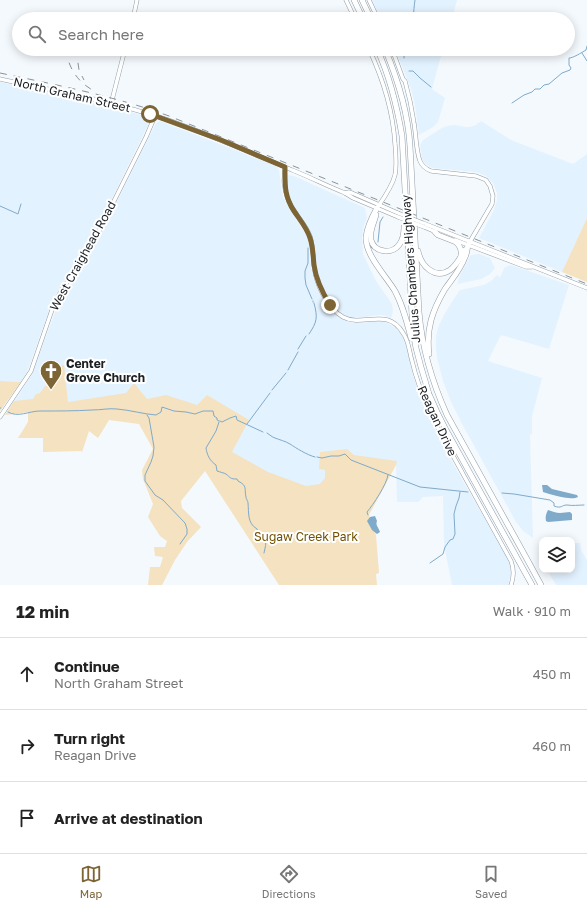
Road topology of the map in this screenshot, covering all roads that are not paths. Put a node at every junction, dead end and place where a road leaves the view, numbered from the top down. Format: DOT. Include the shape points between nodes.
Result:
graph roads {
  1 [pos="137,0"];
  2 [pos="346,0"];
  3 [pos="354,0"];
  4 [pos="362,0"];
  5 [pos="369,0"];
  6 [pos="134,12"];
  7 [pos="352,12"];
  8 [pos="360,12"];
  9 [pos="368,12"];
  10 [pos="375,12"];
  11 [pos="123,56"];
  12 [pos="372,56"];
  13 [pos="381,56"];
  14 [pos="388,56"];
  15 [pos="395,56"];
  16 [pos="0,78"];
  17 [pos="111,104"];
  18 [pos="155,116"];
  19 [pos="285,167"];
  20 [pos="405,194"];
  21 [pos="378,206"];
  22 [pos="424,225"];
  23 [pos="415,229"];
  24 [pos="435,232"];
  25 [pos="469,243"];
  26 [pos="461,256"];
  27 [pos="587,288"];
  28 [pos="416,348"];
  29 [pos="433,379"];
  30 [pos="0,416"];
  31 [pos="528,561"];
  32 [pos="521,566"];
  33 [pos="511,585"];
  34 [pos="528,585"];
  35 [pos="532,585"];
  36 [pos="541,585"];
  37 [pos="544,585"];
  1 -- 6 [label="street"];
  2 -- 7 [label="street"];
  3 -- 8 [label="highway"];
  4 -- 9 [label="highway"];
  5 -- 10 [label="street"];
  11 -- 17 [label="street"];
  12 -- 21 [label="street" via="387,97 396,165 388,190"];
  13 -- 20 [label="highway, Julius Chambers Highway" via="391,84 400,122"];
  14 -- 23 [label="highway, Julius Chambers Highway" via="405,106 409,128"];
  15 -- 25 [label="street" via="409,96 422,164 431,171 478,176 486,180 491,188 492,204"];
  16 -- 17 [label="street, North Graham Street"];
  17 -- 18 [label="street, North Graham Street"];
  18 -- 19 [label="street, North Graham Street"];
  18 -- 30 [label="street, West Craighead Road" via="90,249 58,295 29,374"];
  19 -- 21 [label="street, North Graham Street" via="345,192 353,198"];
  19 -- 33 [label="street, Reagan Drive" via="286,190 293,209 310,236 316,275 324,296 335,311 345,318 355,321 385,319 402,330 433,419 511,561 514,571"];
  20 -- 21 [label="highway" via="403,236 398,246 390,251 379,250 371,239"];
  20 -- 28 [label="highway, Julius Chambers Highway"];
  21 -- 22 [label="street, North Graham Street, bridge"];
  21 -- 28 [label="highway" via="366,233 366,241 371,255 400,302"];
  22 -- 24 [label="street, North Graham Street"];
  22 -- 25 [label="street, North Graham Street"];
  23 -- 26 [label="highway" via="420,258 430,271 439,274 448,272"];
  23 -- 29 [label="highway, Julius Chambers Highway" via="420,324"];
  24 -- 25 [label="street, North Graham Street"];
  24 -- 26 [label="highway" via="456,242 461,250"];
  25 -- 26 [label="highway"];
  25 -- 27 [label="street, North Graham Street" via="526,267"];
  25 -- 29 [label="highway" via="465,257 437,304 430,324 428,346"];
  28 -- 32 [label="highway, Julius Chambers Highway" via="425,382 437,412"];
  29 -- 31 [label="highway, Julius Chambers Highway" via="447,415"];
  31 -- 36 [label="highway, Julius Chambers Highway"];
  31 -- 37 [label="highway"];
  32 -- 34 [label="highway"];
  32 -- 35 [label="highway, Julius Chambers Highway"];
}
